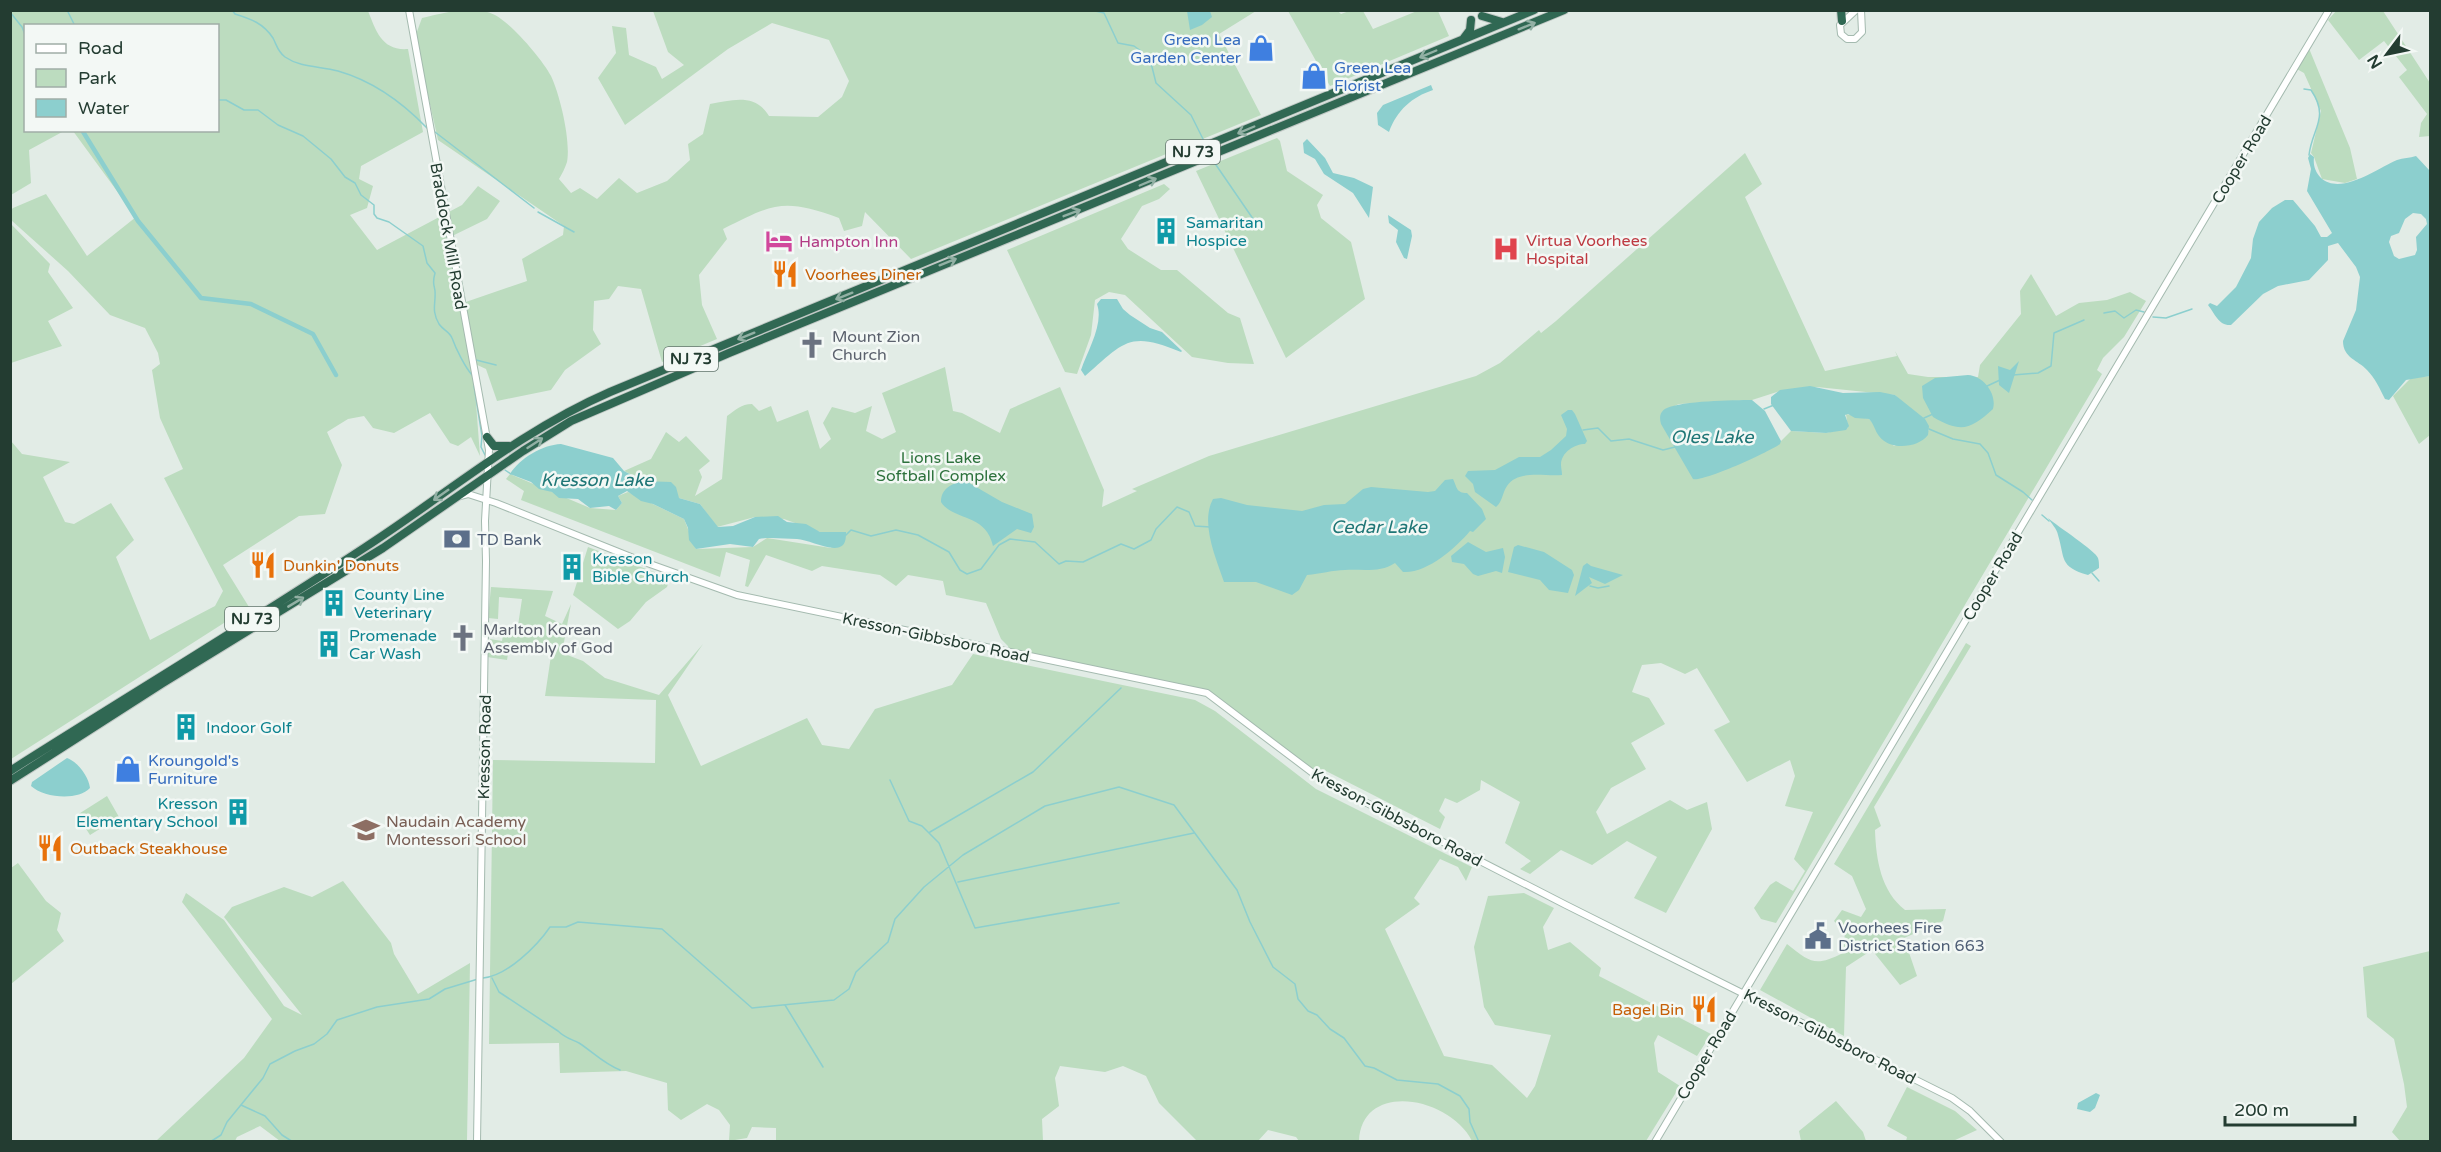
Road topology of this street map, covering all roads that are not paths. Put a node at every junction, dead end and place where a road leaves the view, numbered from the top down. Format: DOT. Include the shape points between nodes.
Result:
graph roads {
  1 [pos="409,10"];
  2 [pos="1534,10"];
  3 [pos="1564,10"];
  4 [pos="1841,10"];
  5 [pos="1856,10"];
  6 [pos="1861,10"];
  7 [pos="2329,10"];
  8 [pos="1482,16"];
  9 [pos="1846,19"];
  10 [pos="1472,20"];
  11 [pos="1505,21"];
  12 [pos="1860,22"];
  13 [pos="1463,39"];
  14 [pos="487,437"];
  15 [pos="513,446"];
  16 [pos="488,461"];
  17 [pos="487,476"];
  18 [pos="456,497"];
  19 [pos="485,501"];
  20 [pos="261,613"];
  21 [pos="246,632"];
  22 [pos="10,771"];
  23 [pos="10,781"];
  24 [pos="1744,993"];
  25 [pos="477,1142"];
  26 [pos="1655,1142"];
  27 [pos="2001,1142"];
  1 -- 14 [label="street, Braddock Mill Road"];
  2 -- 11 [label="highway, NJ 73"];
  17 -- 3 [label="highway, NJ 73, one-way" via="558,428 606,405"];
  4 -- 9 [label="highway"];
  5 -- 9 [label="street"];
  6 -- 12 [label="street"];
  7 -- 24 [label="street, Cooper Road"];
  8 -- 11 [label="highway"];
  9 -- 12 [label="street"];
  9 -- 12 [label="street" via="1841,34 1851,40 1861,34"];
  10 -- 13 [label="highway"];
  11 -- 13 [label="highway, NJ 73"];
  13 -- 15 [label="highway, NJ 73, one-way" via="610,392 566,412"];
  14 -- 15 [label="highway" via="496,446"];
  14 -- 16 [label="street, Braddock Mill Road"];
  15 -- 16 [label="highway, NJ 73"];
  16 -- 17 [label="street, Kresson Road"];
  16 -- 20 [label="highway, NJ 73, one-way" via="366,547"];
  17 -- 18 [label="highway, NJ 73"];
  17 -- 19 [label="street, Kresson Road"];
  18 -- 19 [label="street, Kresson-Gibbsboro Road" via="468,494"];
  21 -- 18 [label="highway, NJ 73, one-way" via="383,548"];
  19 -- 24 [label="street, Kresson-Gibbsboro Road" via="737,595 1206,693 1322,780"];
  19 -- 25 [label="street, Kresson Road"];
  20 -- 21 [label="highway"];
  20 -- 22 [label="highway, NJ 73"];
  21 -- 23 [label="highway, NJ 73"];
  24 -- 26 [label="street, Cooper Road"];
  24 -- 27 [label="street, Kresson-Gibbsboro Road" via="1952,1098"];
}
